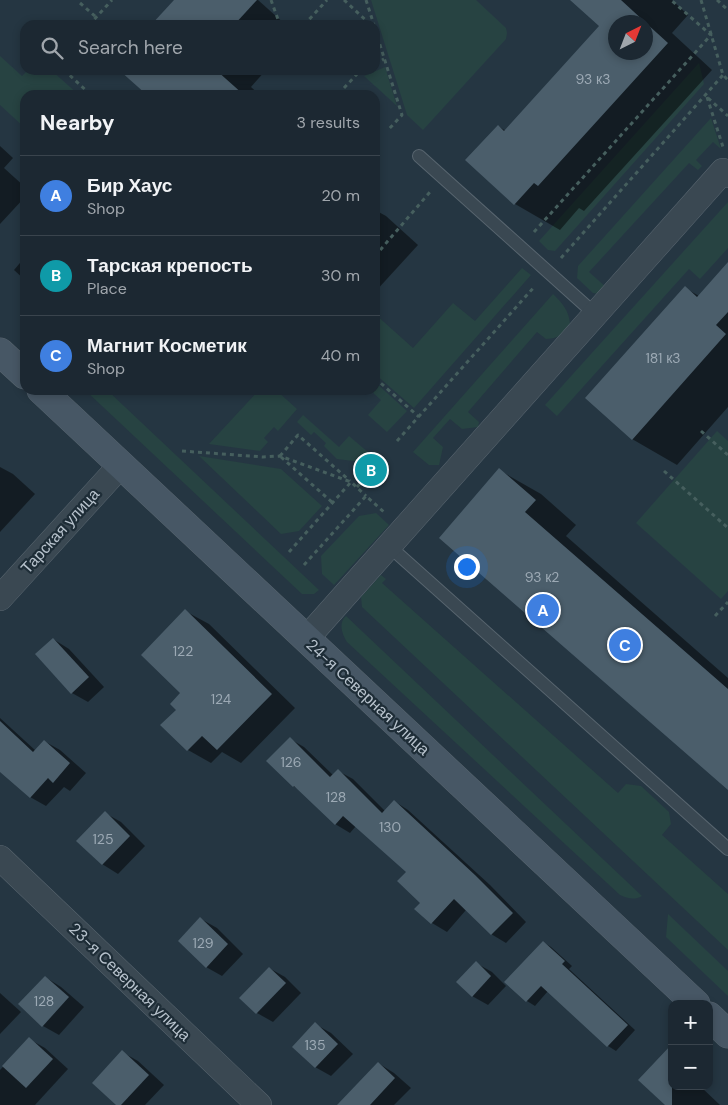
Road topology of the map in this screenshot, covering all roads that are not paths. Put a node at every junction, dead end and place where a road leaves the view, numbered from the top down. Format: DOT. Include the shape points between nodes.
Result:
graph roads {
  1 [pos="419,156"];
  2 [pos="728,175"];
  3 [pos="595,314"];
  4 [pos="0,352"];
  5 [pos="20,370"];
  6 [pos="46,395"];
  7 [pos="121,465"];
  8 [pos="389,546"];
  9 [pos="0,598"];
  10 [pos="306,639"];
  11 [pos="728,849"];
  12 [pos="0,858"];
  13 [pos="692,1000"];
  14 [pos="713,1020"];
  15 [pos="728,1034"];
  16 [pos="259,1105"];
  1 -- 3 [label="lane"];
  2 -- 3 [label="street" via="723,171"];
  3 -- 8 [label="street"];
  4 -- 5 [label="main road"];
  6 -- 7 [label="main road, 24-я Северная улица"];
  7 -- 9 [label="street, Тарская улица"];
  7 -- 10 [label="main road, 24-я Северная улица"];
  8 -- 10 [label="street"];
  8 -- 11 [label="lane"];
  10 -- 13 [label="main road, 24-я Северная улица"];
  12 -- 16 [label="street, 23-я Северная улица"];
  14 -- 15 [label="main road"];
}
